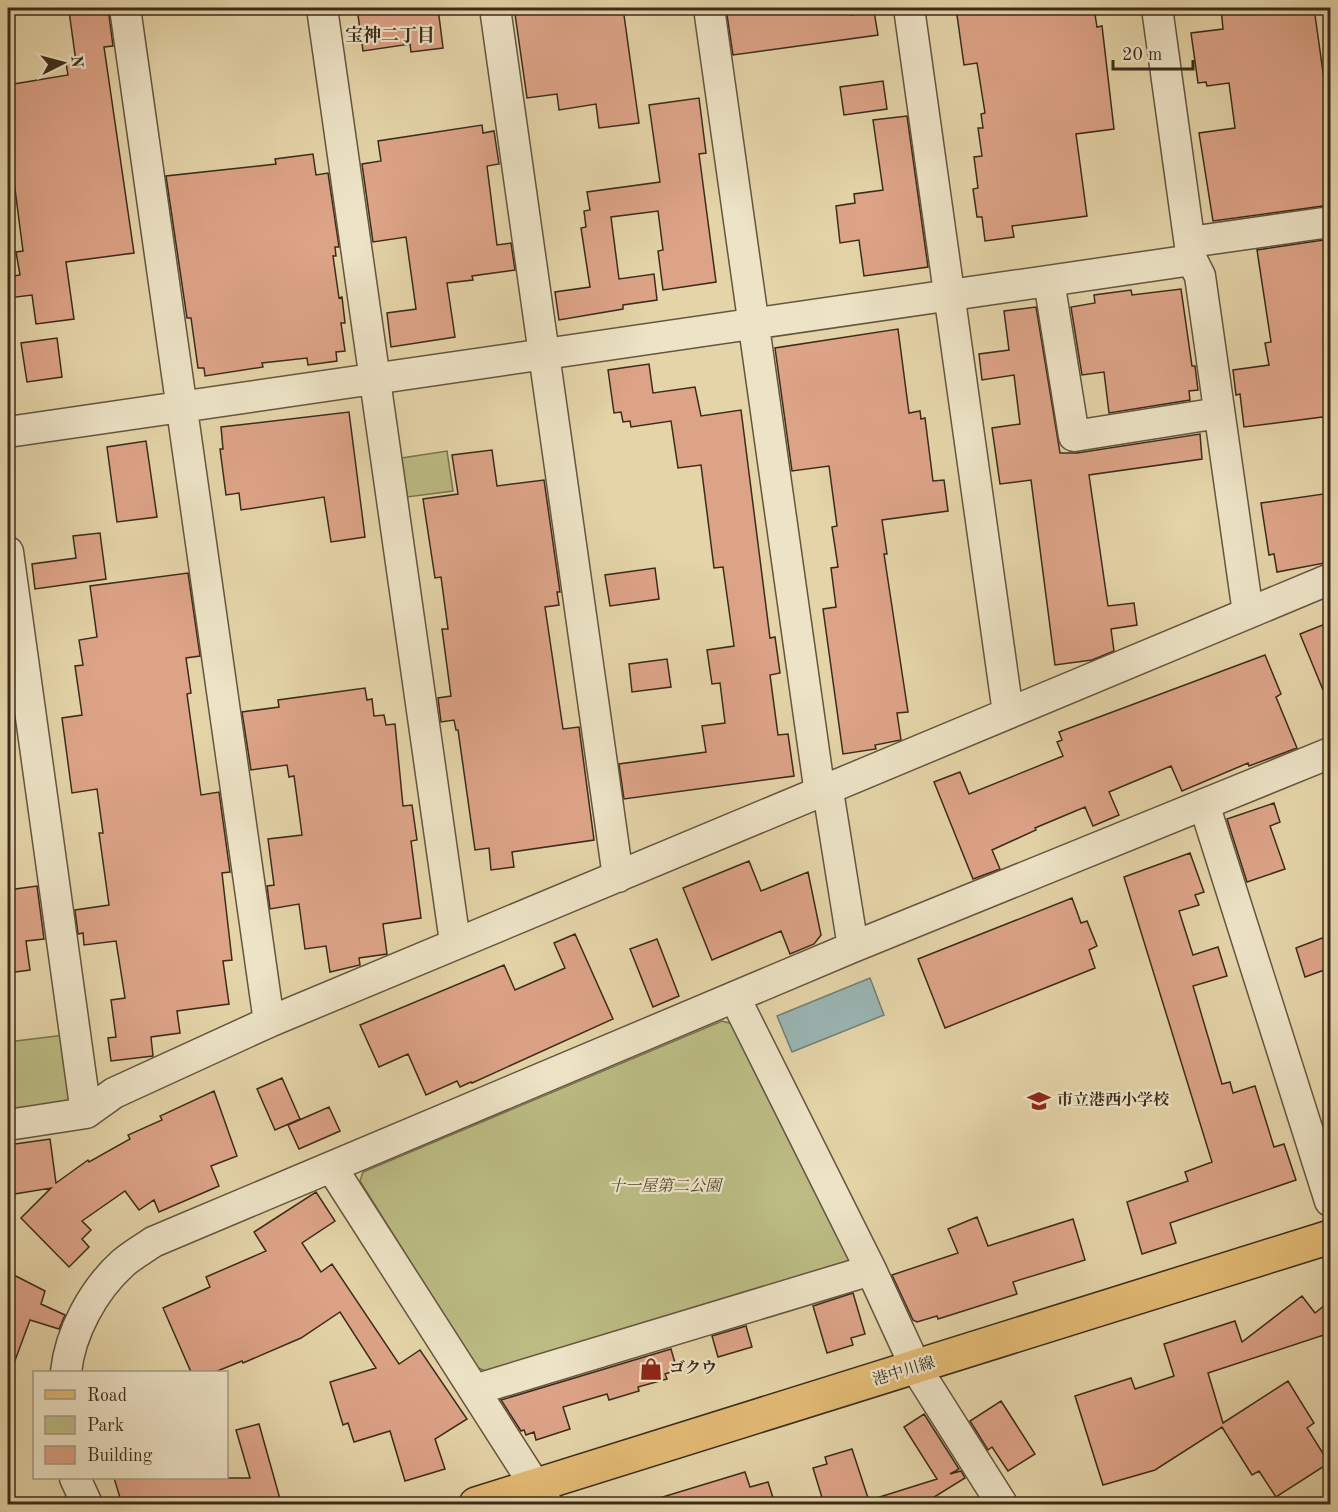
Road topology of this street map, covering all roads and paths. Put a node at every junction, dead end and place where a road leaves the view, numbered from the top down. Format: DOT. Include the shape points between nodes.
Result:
graph roads {
  1 [pos="125,8"];
  2 [pos="322,8"];
  3 [pos="495,8"];
  4 [pos="710,8"];
  5 [pos="909,8"];
  6 [pos="1156,8"];
  7 [pos="1330,222"];
  8 [pos="1191,251"];
  9 [pos="1049,281"];
  10 [pos="950,295"];
  11 [pos="754,323"];
  12 [pos="544,355"];
  13 [pos="376,380"];
  14 [pos="182,407"];
  15 [pos="1220,413"];
  16 [pos="8,432"];
  17 [pos="8,552"];
  18 [pos="1330,579"];
  19 [pos="1248,613"];
  20 [pos="1008,714"];
  21 [pos="1330,753"];
  22 [pos="824,792"];
  23 [pos="1204,804"];
  24 [pos="618,877"];
  25 [pos="455,942"];
  26 [pos="854,947"];
  27 [pos="735,998"];
  28 [pos="269,1022"];
  29 [pos="86,1113"];
  30 [pos="8,1125"];
  31 [pos="332,1168"];
  32 [pos="1330,1201"];
  33 [pos="1330,1237"];
  34 [pos="871,1270"];
  35 [pos="916,1368"];
  36 [pos="66,1371"];
  37 [pos="474,1390"];
  38 [pos="75,1479"];
  39 [pos="541,1495"];
  40 [pos="87,1504"];
  41 [pos="476,1504"];
  42 [pos="1002,1504"];
  1 -- 14 [label="street"];
  2 -- 13 [label="street"];
  3 -- 12 [label="street"];
  4 -- 11 [label="street"];
  5 -- 10 [label="street"];
  6 -- 8 [label="street"];
  7 -- 8 [label="street"];
  8 -- 9 [label="street"];
  8 -- 15 [label="street" via="1200,276"];
  9 -- 10 [label="street"];
  9 -- 15 [label="street" via="1074,436"];
  10 -- 11 [label="street"];
  10 -- 20 [label="street"];
  11 -- 12 [label="street"];
  11 -- 22 [label="street"];
  12 -- 13 [label="street"];
  12 -- 24 [label="street"];
  13 -- 14 [label="street"];
  13 -- 25 [label="street"];
  14 -- 16 [label="street"];
  14 -- 28 [label="street"];
  15 -- 19 [label="street"];
  17 -- 29 [label="street"];
  18 -- 19 [label="street"];
  19 -- 20 [label="street"];
  20 -- 22 [label="street"];
  21 -- 23 [label="street"];
  22 -- 24 [label="street"];
  22 -- 26 [label="street"];
  23 -- 26 [label="street"];
  23 -- 32 [label="street"];
  24 -- 25 [label="street"];
  25 -- 28 [label="street"];
  26 -- 27 [label="street"];
  27 -- 31 [label="street"];
  27 -- 34 [label="street"];
  28 -- 29 [label="street" via="114,1093"];
  29 -- 30 [label="street"];
  31 -- 36 [label="street" via="153,1242 122,1264 82,1318 68,1351"];
  31 -- 37 [label="street"];
  33 -- 35 [label="main road, 港中川線"];
  34 -- 35 [label="street"];
  34 -- 37 [label="street"];
  35 -- 39 [label="main road, 港中川線"];
  35 -- 42 [label="street"];
  37 -- 39 [label="street"];
  38 -- 40 [label="street"];
  39 -- 41 [label="main road, 港中川線"];
}
